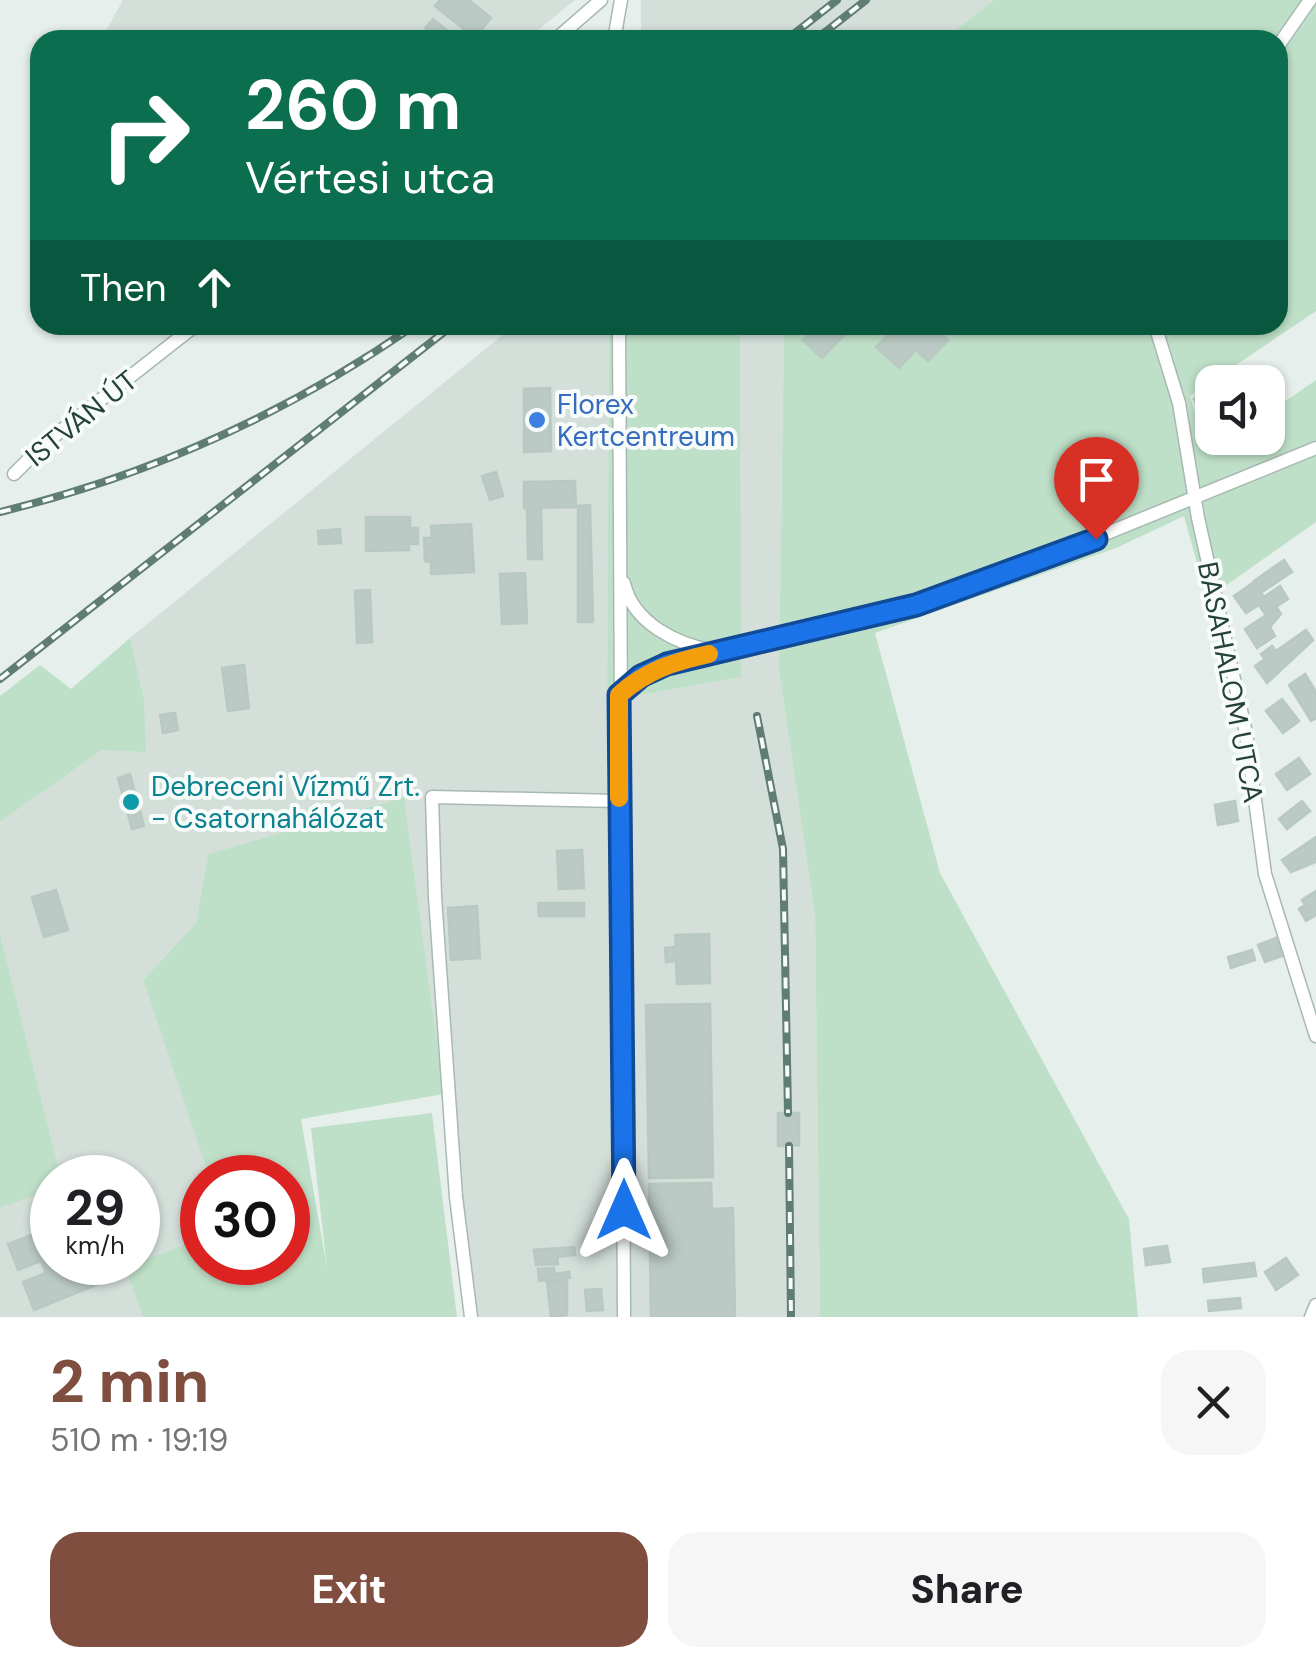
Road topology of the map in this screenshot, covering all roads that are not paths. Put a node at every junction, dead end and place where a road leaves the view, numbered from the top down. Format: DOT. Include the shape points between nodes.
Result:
graph roads {
  1 [pos="602,0"];
  2 [pos="622,0"];
  3 [pos="1310,0"];
  4 [pos="568,30"];
  5 [pos="616,30"];
  6 [pos="1288,32"];
  7 [pos="183,335"];
  8 [pos="619,335"];
  9 [pos="1158,335"];
  10 [pos="1316,448"];
  11 [pos="14,474"];
  12 [pos="1195,500"];
  13 [pos="620,566"];
  14 [pos="720,652"];
  15 [pos="619,695"];
  16 [pos="619,801"];
  17 [pos="1316,1036"];
  18 [pos="1316,1305"];
  19 [pos="471,1317"];
  20 [pos="624,1317"];
  21 [pos="1311,1317"];
  1 -- 4 [label="street"];
  2 -- 5 [label="street"];
  3 -- 6 [label="street"];
  7 -- 11 [label="street, ISTVÁN ÚT"];
  8 -- 13 [label="street"];
  9 -- 12 [label="street, BASAHALOM UTCA" via="1179,402"];
  10 -- 12 [label="street"];
  12 -- 14 [label="street" via="916,605"];
  12 -- 17 [label="street, BASAHALOM UTCA" via="1246,733 1264,874"];
  13 -- 14 [label="street" via="626,592 654,627 688,646"];
  13 -- 15 [label="street"];
  14 -- 15 [label="street" via="667,664"];
  15 -- 16 [label="street"];
  16 -- 19 [label="street" via="432,797 455,1178"];
  16 -- 20 [label="street"];
  18 -- 21 [label="street"];
}
